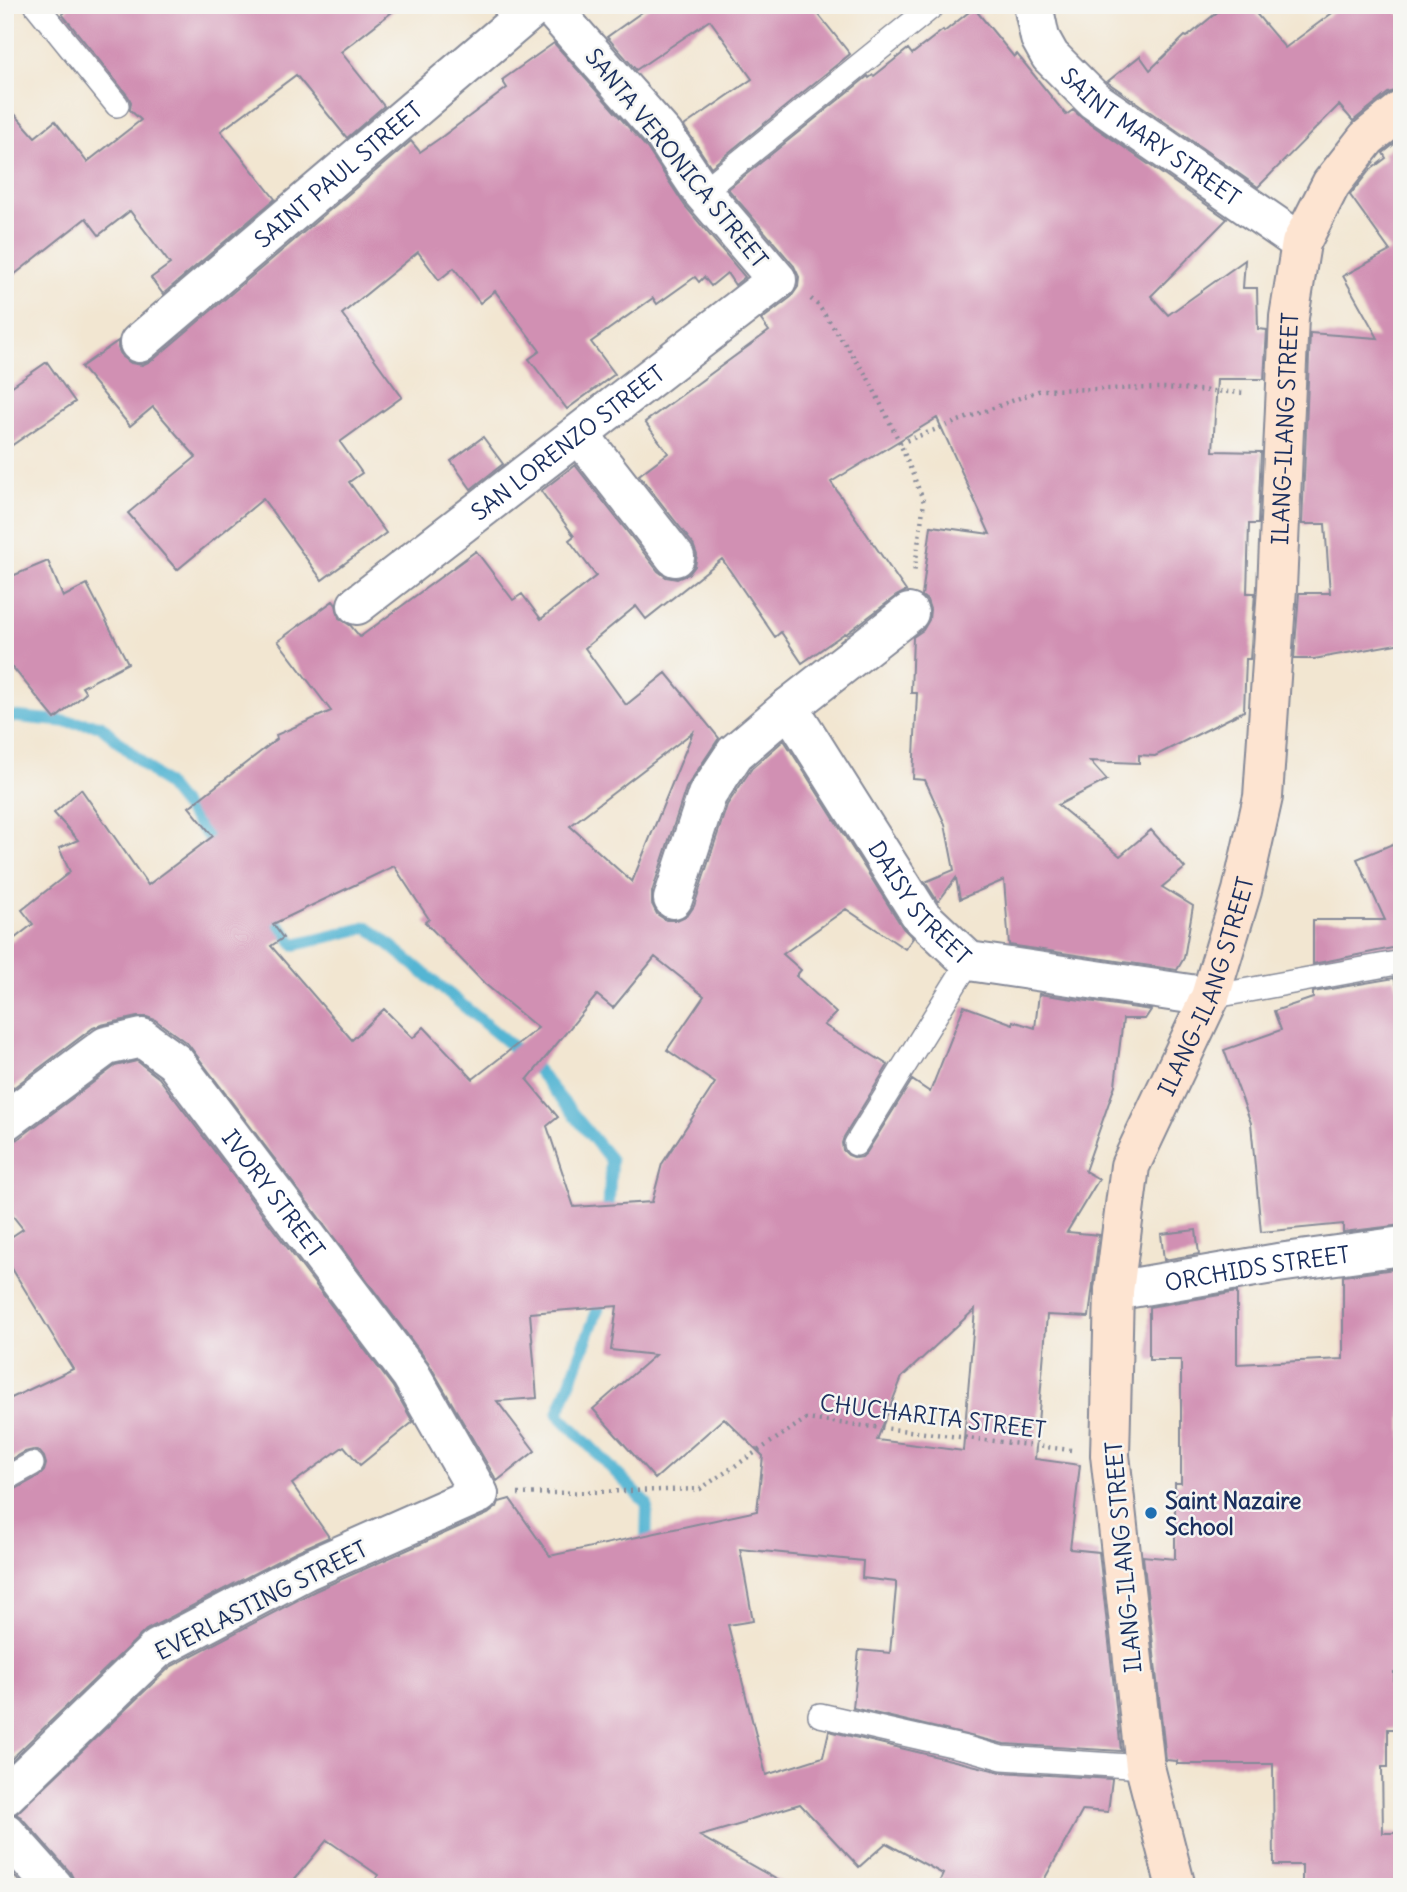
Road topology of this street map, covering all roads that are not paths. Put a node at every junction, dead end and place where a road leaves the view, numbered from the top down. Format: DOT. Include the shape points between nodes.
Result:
graph roads {
  1 [pos="36,5"];
  2 [pos="537,5"];
  3 [pos="550,5"];
  4 [pos="934,5"];
  5 [pos="1033,5"];
  6 [pos="117,105"];
  7 [pos="1402,110"];
  8 [pos="702,192"];
  9 [pos="1301,243"];
  10 [pos="777,280"];
  11 [pos="139,343"];
  12 [pos="579,434"];
  13 [pos="674,557"];
  14 [pos="357,605"];
  15 [pos="909,613"];
  16 [pos="789,707"];
  17 [pos="673,898"];
  18 [pos="969,961"];
  19 [pos="1402,962"];
  20 [pos="1210,997"];
  21 [pos="5,1121"];
  22 [pos="856,1144"];
  23 [pos="1402,1246"];
  24 [pos="1114,1291"];
  25 [pos="32,1464"];
  26 [pos="5,1479"];
  27 [pos="479,1494"];
  28 [pos="820,1715"];
  29 [pos="1145,1767"];
  30 [pos="5,1796"];
  31 [pos="5,1832"];
  32 [pos="54,1887"];
  33 [pos="1175,1887"];
  1 -- 6 [label="lane"];
  2 -- 11 [label="street, SAINT PAUL STREET"];
  3 -- 8 [label="street, SANTA VERONICA STREET" via="664,135"];
  4 -- 8 [label="lane"];
  5 -- 9 [label="street, SAINT MARY STREET" via="1040,38 1050,56 1094,100"];
  7 -- 9 [label="street, ILANG-ILANG STREET" via="1367,138 1331,184"];
  8 -- 10 [label="street, SANTA VERONICA STREET"];
  9 -- 20 [label="street, ILANG-ILANG STREET" via="1289,317 1264,797"];
  10 -- 12 [label="street, SAN LORENZO STREET"];
  12 -- 13 [label="street"];
  12 -- 14 [label="street, SAN LORENZO STREET"];
  15 -- 16 [label="street"];
  16 -- 17 [label="street" via="735,753 707,795"];
  16 -- 18 [label="street, DAISY STREET" via="921,916"];
  18 -- 20 [label="street, DAISY STREET"];
  18 -- 22 [label="lane"];
  19 -- 20 [label="lane"];
  20 -- 24 [label="street, ILANG-ILANG STREET" via="1130,1166"];
  21 -- 27 [label="street, IVORY STREET" via="106,1046 142,1038 175,1062 411,1375"];
  23 -- 24 [label="street, ORCHIDS STREET"];
  24 -- 29 [label="street, ILANG-ILANG STREET" via="1110,1455"];
  25 -- 26 [label="lane"];
  27 -- 30 [label="street, EVERLASTING STREET" via="305,1571 157,1649"];
  28 -- 29 [label="lane" via="1002,1758"];
  29 -- 33 [label="street, ILANG-ILANG STREET"];
  31 -- 32 [label="street"];
}
